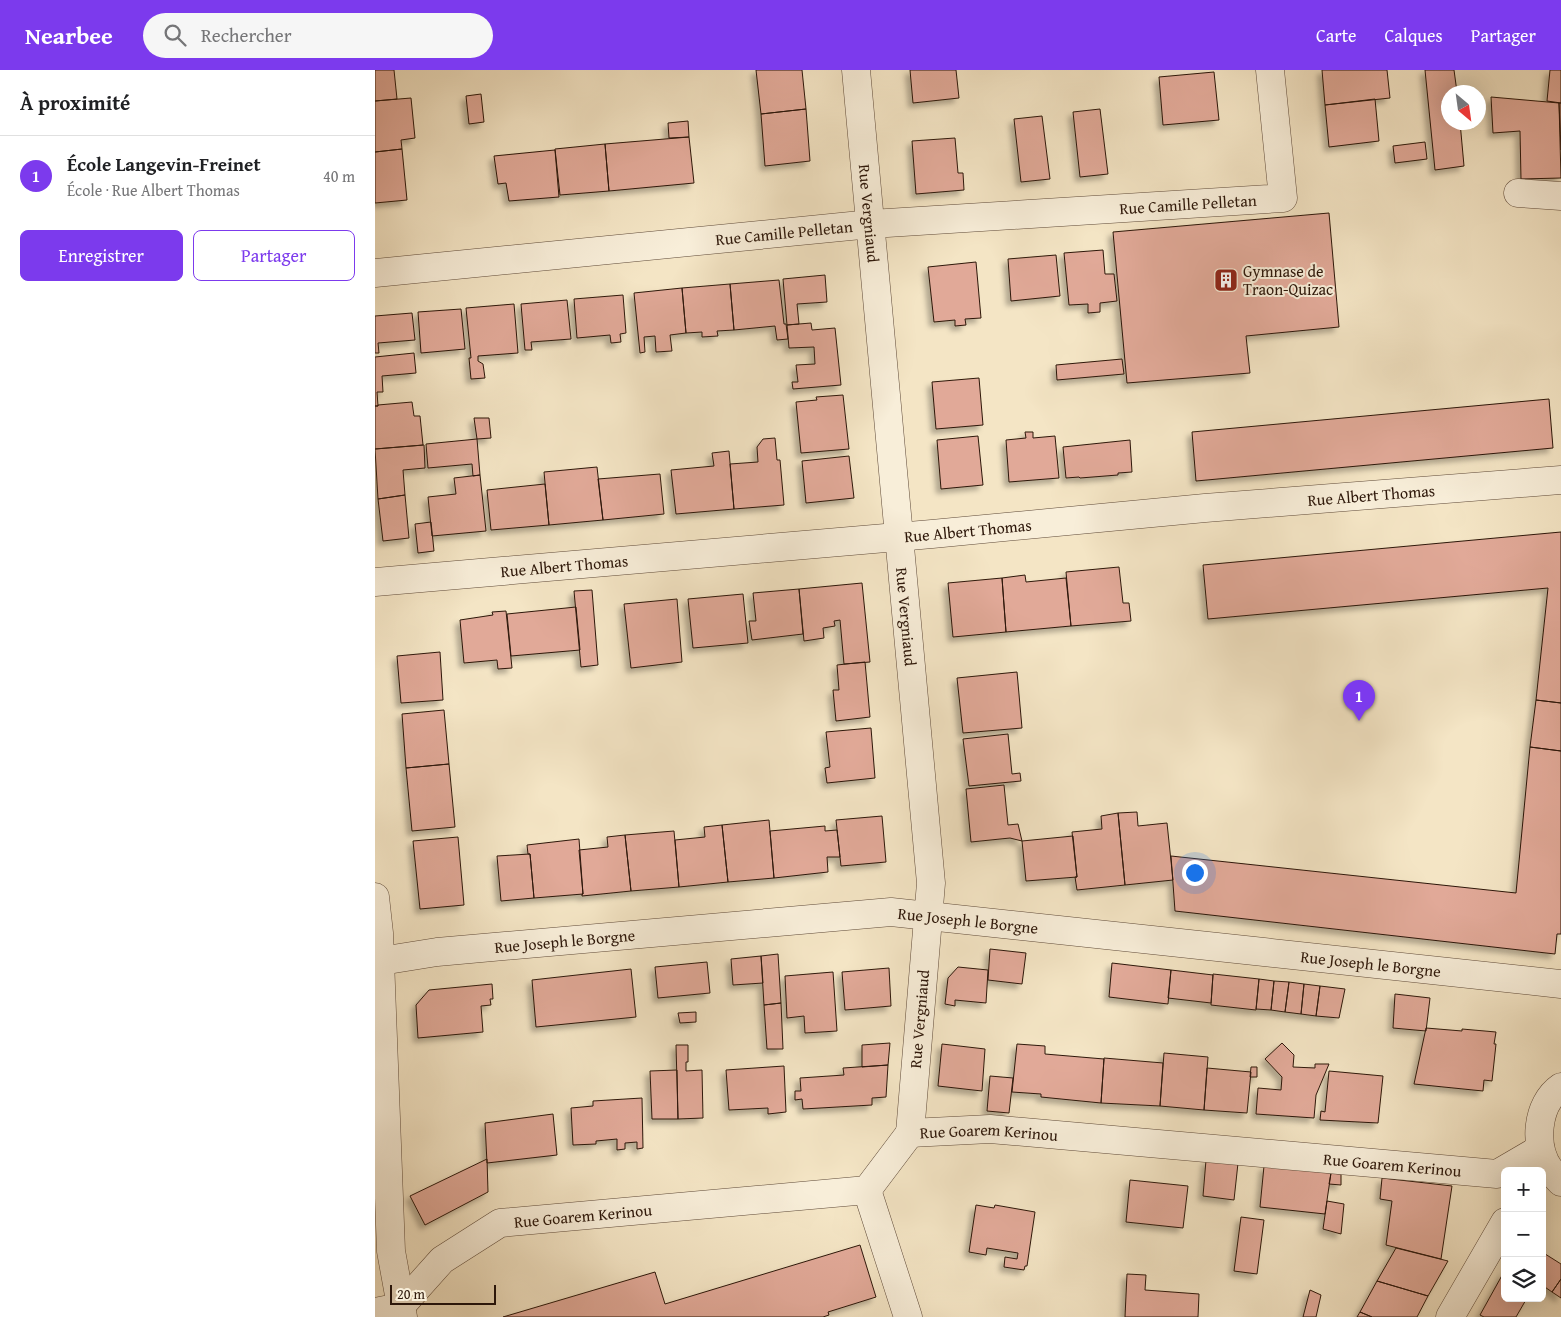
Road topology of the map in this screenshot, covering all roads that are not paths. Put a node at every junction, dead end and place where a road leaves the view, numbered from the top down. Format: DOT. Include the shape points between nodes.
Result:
graph roads {
  1 [pos="856,70"];
  2 [pos="1270,70"];
  3 [pos="1517,193"];
  4 [pos="1561,196"];
  5 [pos="871,224"];
  6 [pos="375,273"];
  7 [pos="1561,480"];
  8 [pos="898,536"];
  9 [pos="375,582"];
  10 [pos="375,897"];
  11 [pos="928,915"];
  12 [pos="377,961"];
  13 [pos="1561,984"];
  14 [pos="1561,1087"];
  15 [pos="910,1132"];
  16 [pos="1548,1169"];
  17 [pos="867,1190"];
  18 [pos="1501,1229"];
  19 [pos="393,1312"];
  20 [pos="908,1317"];
  21 [pos="1450,1317"];
  1 -- 5 [label="street, Rue Vergniaud"];
  2 -- 5 [label="street, Rue Camille Pelletan" via="1283,198"];
  3 -- 4 [label="street"];
  5 -- 6 [label="street, Rue Camille Pelletan"];
  5 -- 8 [label="street, Rue Vergniaud"];
  7 -- 8 [label="street, Rue Albert Thomas"];
  8 -- 9 [label="street, Rue Albert Thomas"];
  8 -- 11 [label="street, Rue Vergniaud" via="931,883"];
  10 -- 12 [label="street" via="379,933"];
  11 -- 12 [label="street, Rue Joseph le Borgne" via="891,912 437,952"];
  11 -- 13 [label="street, Rue Joseph le Borgne"];
  11 -- 15 [label="street, Rue Vergniaud"];
  12 -- 19 [label="street"];
  14 -- 16 [label="street" via="1544,1109 1539,1127"];
  15 -- 16 [label="street, Rue Goarem Kerinou" via="990,1129 1497,1174"];
  15 -- 17 [label="street, Rue Goarem Kerinou"];
  17 -- 19 [label="street, Rue Goarem Kerinou" via="500,1223 442,1260"];
  17 -- 20 [label="street"];
  18 -- 21 [label="street"];
}
